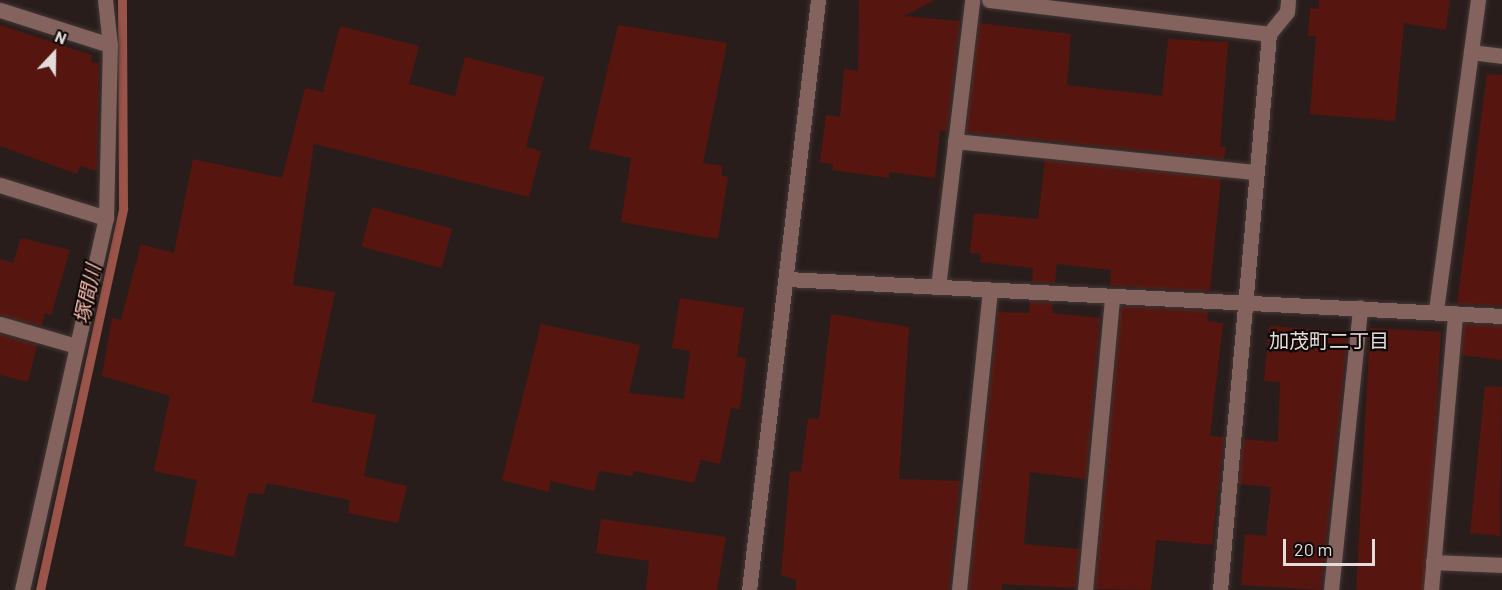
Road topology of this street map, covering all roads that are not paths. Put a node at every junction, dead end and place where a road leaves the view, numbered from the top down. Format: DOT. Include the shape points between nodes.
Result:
graph roads {
  1 [pos="105,0"];
  2 [pos="818,0"];
  3 [pos="972,0"];
  4 [pos="989,0"];
  5 [pos="1288,0"];
  6 [pos="1478,0"];
  7 [pos="0,10"];
  8 [pos="1269,34"];
  9 [pos="110,45"];
  10 [pos="1471,52"];
  11 [pos="1502,56"];
  12 [pos="955,141"];
  13 [pos="1256,172"];
  14 [pos="0,185"];
  15 [pos="106,218"];
  16 [pos="787,279"];
  17 [pos="938,287"];
  18 [pos="990,292"];
  19 [pos="1112,299"];
  20 [pos="1244,302"];
  21 [pos="1360,307"];
  22 [pos="1436,310"];
  23 [pos="1455,313"];
  24 [pos="1502,316"];
  25 [pos="0,324"];
  26 [pos="76,346"];
  27 [pos="1433,562"];
  28 [pos="1502,565"];
  29 [pos="22,590"];
  30 [pos="749,590"];
  31 [pos="959,590"];
  32 [pos="1085,590"];
  33 [pos="1220,590"];
  34 [pos="1331,590"];
  35 [pos="1431,590"];
  1 -- 9 [label="street"];
  2 -- 16 [label="street"];
  3 -- 12 [label="street"];
  4 -- 8 [label="street"];
  5 -- 8 [label="street" via="1287,12"];
  6 -- 10 [label="street"];
  7 -- 9 [label="street"];
  8 -- 13 [label="street"];
  9 -- 15 [label="street"];
  10 -- 11 [label="street"];
  10 -- 22 [label="street"];
  12 -- 13 [label="street"];
  12 -- 17 [label="street"];
  13 -- 20 [label="street"];
  14 -- 15 [label="street"];
  15 -- 26 [label="street"];
  16 -- 17 [label="street"];
  16 -- 30 [label="street"];
  17 -- 18 [label="street"];
  18 -- 19 [label="street"];
  18 -- 31 [label="street"];
  19 -- 20 [label="street"];
  19 -- 32 [label="street"];
  20 -- 21 [label="street"];
  20 -- 33 [label="street"];
  21 -- 22 [label="street"];
  21 -- 34 [label="street"];
  22 -- 23 [label="street"];
  23 -- 24 [label="street"];
  23 -- 27 [label="street"];
  25 -- 26 [label="street"];
  26 -- 29 [label="street"];
  27 -- 28 [label="street"];
  27 -- 35 [label="street"];
}
